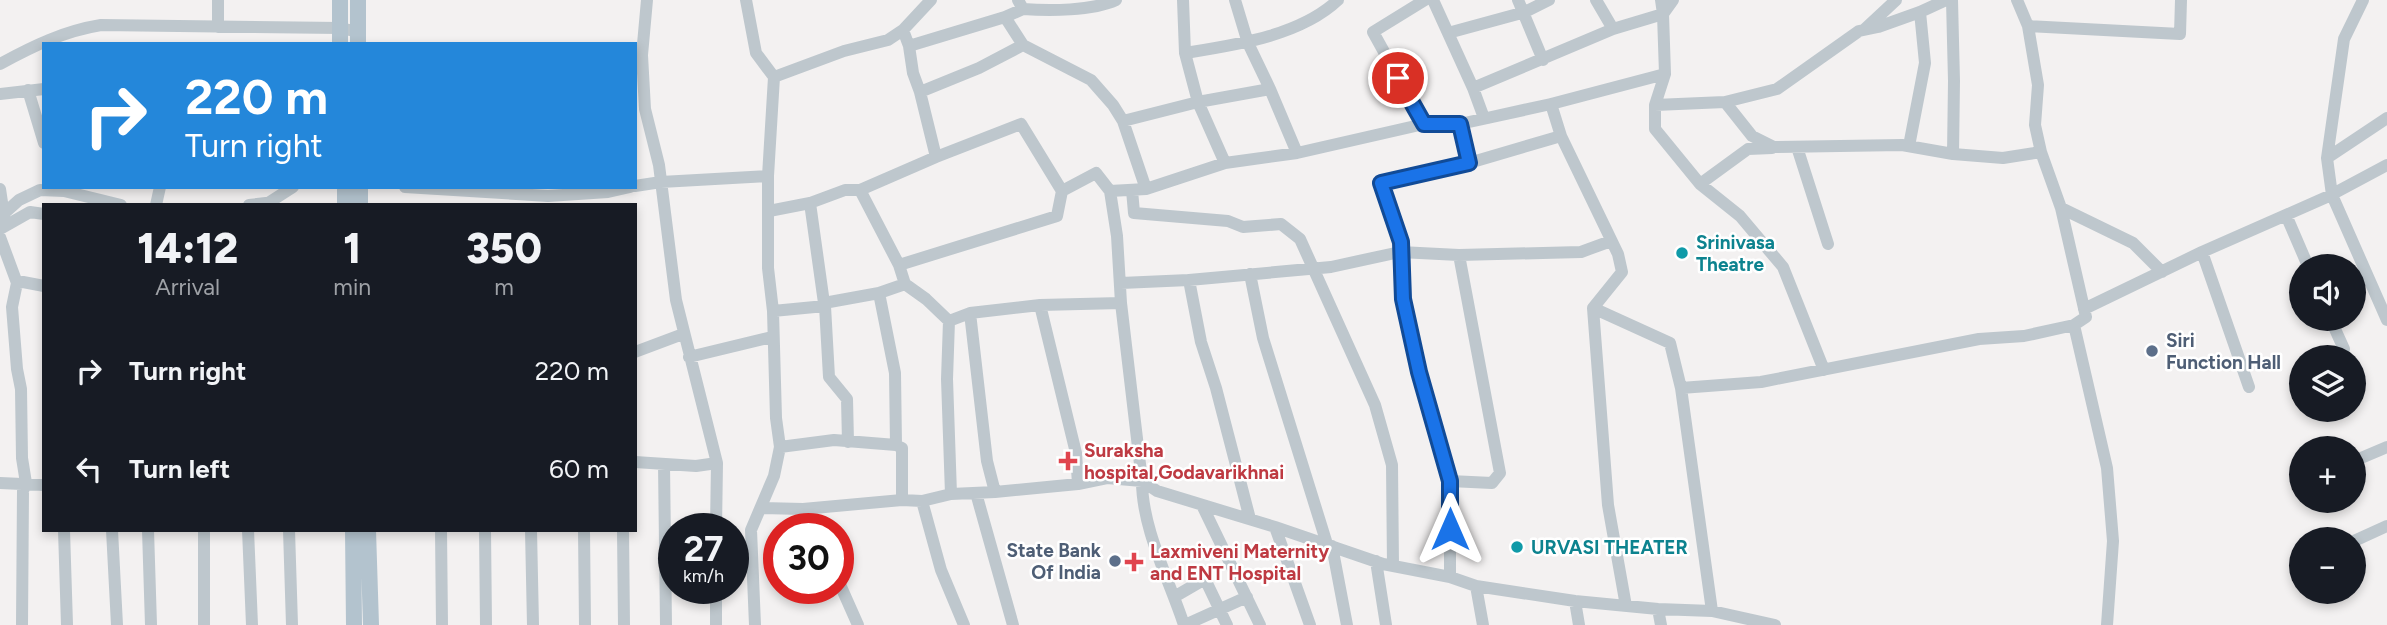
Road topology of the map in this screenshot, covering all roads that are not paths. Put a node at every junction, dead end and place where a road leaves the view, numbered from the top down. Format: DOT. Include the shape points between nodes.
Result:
graph roads {
  1 [pos="218,0"];
  2 [pos="340,0"];
  3 [pos="358,0"];
  4 [pos="647,0"];
  5 [pos="746,0"];
  6 [pos="931,0"];
  7 [pos="1116,0"];
  8 [pos="1183,0"];
  9 [pos="1235,0"];
  10 [pos="1338,0"];
  11 [pos="1425,0"];
  12 [pos="1433,0"];
  13 [pos="1518,0"];
  14 [pos="1549,0"];
  15 [pos="1596,0"];
  16 [pos="1661,0"];
  17 [pos="1673,0"];
  18 [pos="1896,0"];
  19 [pos="1946,0"];
  20 [pos="1952,0"];
  21 [pos="2017,0"];
  22 [pos="2181,0"];
  23 [pos="2363,0"];
  24 [pos="1060,4"];
  25 [pos="1020,5"];
  26 [pos="1525,12"];
  27 [pos="1920,12"];
  28 [pos="1663,14"];
  29 [pos="1005,18"];
  30 [pos="2028,26"];
  31 [pos="218,27"];
  32 [pos="1613,29"];
  33 [pos="903,30"];
  34 [pos="1864,30"];
  35 [pos="1448,33"];
  36 [pos="340,36"];
  37 [pos="358,38"];
  38 [pos="42,42"];
  39 [pos="43,42"];
  40 [pos="1248,43"];
  41 [pos="1023,45"];
  42 [pos="909,46"];
  43 [pos="1185,53"];
  44 [pos="639,55"];
  45 [pos="1543,61"];
  46 [pos="0,64"];
  47 [pos="1665,74"];
  48 [pos="774,78"];
  49 [pos="1473,88"];
  50 [pos="42,89"];
  51 [pos="1270,89"];
  52 [pos="29,90"];
  53 [pos="920,92"];
  54 [pos="0,94"];
  55 [pos="1198,102"];
  56 [pos="1725,102"];
  57 [pos="1551,104"];
  58 [pos="1655,105"];
  59 [pos="1484,118"];
  60 [pos="2387,118"];
  61 [pos="1123,121"];
  62 [pos="1424,124"];
  63 [pos="1460,124"];
  64 [pos="42,136"];
  65 [pos="1561,136"];
  66 [pos="1909,146"];
  67 [pos="1797,147"];
  68 [pos="1774,148"];
  69 [pos="2041,152"];
  70 [pos="1297,153"];
  71 [pos="1953,154"];
  72 [pos="936,157"];
  73 [pos="2327,158"];
  74 [pos="1225,163"];
  75 [pos="1469,163"];
  76 [pos="2387,165"];
  77 [pos="768,176"];
  78 [pos="661,182"];
  79 [pos="1700,184"];
  80 [pos="637,186"];
  81 [pos="0,189"];
  82 [pos="52,189"];
  83 [pos="290,189"];
  84 [pos="414,189"];
  85 [pos="629,189"];
  86 [pos="1146,189"];
  87 [pos="860,190"];
  88 [pos="1132,190"];
  89 [pos="1062,191"];
  90 [pos="1110,191"];
  91 [pos="511,194"];
  92 [pos="2332,195"];
  93 [pos="456,198"];
  94 [pos="482,198"];
  95 [pos="609,198"];
  96 [pos="549,200"];
  97 [pos="113,203"];
  98 [pos="268,203"];
  99 [pos="810,203"];
  100 [pos="2061,208"];
  101 [pos="769,211"];
  102 [pos="42,214"];
  103 [pos="2286,215"];
  104 [pos="1,222"];
  105 [pos="0,237"];
  106 [pos="1611,241"];
  107 [pos="1828,244"];
  108 [pos="1400,252"];
  109 [pos="2202,252"];
  110 [pos="2303,254"];
  111 [pos="1459,255"];
  112 [pos="899,265"];
  113 [pos="1315,268"];
  114 [pos="2162,272"];
  115 [pos="1250,274"];
  116 [pos="1189,280"];
  117 [pos="1121,283"];
  118 [pos="17,284"];
  119 [pos="905,285"];
  120 [pos="42,286"];
  121 [pos="879,293"];
  122 [pos="1121,303"];
  123 [pos="824,304"];
  124 [pos="1040,305"];
  125 [pos="1593,308"];
  126 [pos="2084,309"];
  127 [pos="773,311"];
  128 [pos="970,313"];
  129 [pos="2387,320"];
  130 [pos="949,321"];
  131 [pos="2074,325"];
  132 [pos="683,334"];
  133 [pos="772,337"];
  134 [pos="637,351"];
  135 [pos="689,358"];
  136 [pos="1824,370"];
  137 [pos="2249,387"];
  138 [pos="1681,388"];
  139 [pos="848,442"];
  140 [pos="897,444"];
  141 [pos="780,447"];
  142 [pos="2387,447"];
  143 [pos="2366,456"];
  144 [pos="637,462"];
  145 [pos="717,463"];
  146 [pos="664,464"];
  147 [pos="1142,481"];
  148 [pos="1450,481"];
  149 [pos="0,483"];
  150 [pos="26,483"];
  151 [pos="1078,484"];
  152 [pos="42,485"];
  153 [pos="995,492"];
  154 [pos="976,493"];
  155 [pos="951,494"];
  156 [pos="902,500"];
  157 [pos="922,501"];
  158 [pos="1202,505"];
  159 [pos="762,508"];
  160 [pos="803,509"];
  161 [pos="716,513"];
  162 [pos="805,513"];
  163 [pos="1250,519"];
  164 [pos="2387,526"];
  165 [pos="1275,527"];
  166 [pos="64,532"];
  167 [pos="112,532"];
  168 [pos="148,532"];
  169 [pos="204,532"];
  170 [pos="248,532"];
  171 [pos="289,532"];
  172 [pos="353,532"];
  173 [pos="368,532"];
  174 [pos="442,532"];
  175 [pos="485,532"];
  176 [pos="531,532"];
  177 [pos="583,532"];
  178 [pos="623,532"];
  179 [pos="2366,536"];
  180 [pos="1330,545"];
  181 [pos="1376,561"];
  182 [pos="1392,565"];
  183 [pos="1450,577"];
  184 [pos="1476,586"];
  185 [pos="1174,597"];
  186 [pos="1247,597"];
  187 [pos="1576,601"];
  188 [pos="716,604"];
  189 [pos="849,604"];
  190 [pos="1626,606"];
  191 [pos="1657,609"];
  192 [pos="1219,611"];
  193 [pos="1712,611"];
  194 [pos="22,625"];
  195 [pos="67,625"];
  196 [pos="117,625"];
  197 [pos="151,625"];
  198 [pos="204,625"];
  199 [pos="252,625"];
  200 [pos="292,625"];
  201 [pos="354,625"];
  202 [pos="370,625"];
  203 [pos="442,625"];
  204 [pos="486,625"];
  205 [pos="533,625"];
  206 [pos="585,625"];
  207 [pos="624,625"];
  208 [pos="666,625"];
  209 [pos="716,625"];
  210 [pos="755,625"];
  211 [pos="858,625"];
  212 [pos="964,625"];
  213 [pos="1013,625"];
  214 [pos="1184,625"];
  215 [pos="1227,625"];
  216 [pos="1259,625"];
  217 [pos="1310,625"];
  218 [pos="1347,625"];
  219 [pos="1386,625"];
  220 [pos="1483,625"];
  221 [pos="1578,625"];
  222 [pos="1661,625"];
  223 [pos="1774,625"];
  224 [pos="2107,625"];
  1 -- 31 [label="street"];
  2 -- 36 [label="main road"];
  3 -- 37 [label="main road"];
  4 -- 44 [label="street"];
  5 -- 48 [label="street" via="757,53"];
  6 -- 33 [label="street"];
  7 -- 24 [label="street" via="1083,8"];
  8 -- 43 [label="street"];
  9 -- 40 [label="street"];
  10 -- 40 [label="street" via="1296,27"];
  11 -- 62 [label="street" via="1373,32"];
  12 -- 35 [label="street"];
  13 -- 26 [label="street"];
  14 -- 26 [label="street"];
  15 -- 32 [label="street"];
  16 -- 28 [label="street"];
  17 -- 28 [label="street"];
  18 -- 34 [label="street"];
  19 -- 27 [label="street"];
  20 -- 71 [label="street"];
  21 -- 30 [label="street"];
  22 -- 30 [label="street" via="2180,34"];
  23 -- 73 [label="street" via="2344,38"];
  24 -- 25 [label="street" via="1051,11"];
  25 -- 29 [label="street"];
  26 -- 35 [label="street"];
  26 -- 45 [label="street"];
  27 -- 34 [label="street"];
  27 -- 66 [label="street" via="1925,63"];
  28 -- 32 [label="street"];
  28 -- 47 [label="street"];
  29 -- 41 [label="street"];
  29 -- 42 [label="street"];
  30 -- 69 [label="street" via="2038,85 2035,125"];
  31 -- 36 [label="street"];
  31 -- 39 [label="street" via="102,25"];
  32 -- 45 [label="street"];
  33 -- 42 [label="street"];
  33 -- 48 [label="street" via="888,40"];
  34 -- 56 [label="street" via="1777,89"];
  35 -- 49 [label="street"];
  36 -- 37 [label="street"];
  38 -- 46 [label="street"];
  40 -- 43 [label="street"];
  40 -- 51 [label="street"];
  41 -- 53 [label="street"];
  41 -- 61 [label="street" via="1091,80"];
  42 -- 53 [label="street"];
  43 -- 55 [label="street"];
  44 -- 78 [label="street"];
  45 -- 49 [label="street"];
  47 -- 57 [label="street"];
  47 -- 58 [label="street"];
  48 -- 77 [label="street"];
  49 -- 59 [label="street"];
  50 -- 52 [label="street"];
  51 -- 55 [label="street"];
  51 -- 70 [label="street"];
  52 -- 54 [label="street"];
  52 -- 64 [label="street"];
  53 -- 72 [label="street"];
  55 -- 61 [label="street"];
  55 -- 74 [label="street"];
  56 -- 58 [label="street"];
  56 -- 68 [label="street" via="1752,136"];
  57 -- 59 [label="street"];
  57 -- 65 [label="street"];
  58 -- 79 [label="street" via="1655,129"];
  59 -- 63 [label="street"];
  60 -- 73 [label="street"];
  61 -- 86 [label="street"];
  62 -- 63 [label="street"];
  62 -- 70 [label="street"];
  63 -- 75 [label="street"];
  65 -- 75 [label="street"];
  65 -- 106 [label="street"];
  66 -- 67 [label="street"];
  66 -- 71 [label="street"];
  67 -- 68 [label="street"];
  67 -- 107 [label="street"];
  68 -- 79 [label="street" via="1748,149"];
  69 -- 71 [label="street" via="2003,158"];
  69 -- 100 [label="street"];
  70 -- 74 [label="street"];
  72 -- 87 [label="street"];
  72 -- 89 [label="street" via="1021,124"];
  73 -- 92 [label="street"];
  74 -- 86 [label="street"];
  75 -- 108 [label="street" via="1381,183 1401,242"];
  76 -- 92 [label="street"];
  77 -- 78 [label="street"];
  77 -- 101 [label="street"];
  78 -- 80 [label="street"];
  78 -- 132 [label="street"];
  79 -- 136 [label="street" via="1741,216 1783,267"];
  81 -- 104 [label="street"];
  82 -- 97 [label="street"];
  82 -- 104 [label="street" via="19,200"];
  83 -- 98 [label="street"];
  84 -- 93 [label="street"];
  85 -- 95 [label="street"];
  86 -- 88 [label="street"];
  87 -- 99 [label="street" via="845,190"];
  87 -- 112 [label="street"];
  88 -- 90 [label="street"];
  88 -- 113 [label="street" via="1134,213 1228,221 1243,227 1281,224 1300,239"];
  89 -- 90 [label="street" via="1096,173"];
  89 -- 112 [label="street" via="1057,216"];
  90 -- 117 [label="street"];
  91 -- 94 [label="street"];
  91 -- 96 [label="street"];
  92 -- 103 [label="street"];
  92 -- 129 [label="street"];
  93 -- 94 [label="street"];
  95 -- 96 [label="street"];
  99 -- 101 [label="street"];
  99 -- 123 [label="street"];
  100 -- 114 [label="street" via="2133,243"];
  100 -- 126 [label="street"];
  101 -- 127 [label="street"];
  102 -- 104 [label="street" via="30,212"];
  103 -- 109 [label="street"];
  103 -- 110 [label="street"];
  105 -- 118 [label="street"];
  106 -- 111 [label="street" via="1581,252"];
  106 -- 125 [label="street" via="1622,272"];
  108 -- 111 [label="street"];
  108 -- 113 [label="street"];
  108 -- 148 [label="street" via="1410,335"];
  109 -- 114 [label="street"];
  109 -- 137 [label="street"];
  111 -- 148 [label="street" via="1500,473 1492,483"];
  112 -- 119 [label="street"];
  113 -- 115 [label="street"];
  113 -- 182 [label="street" via="1375,405 1392,465"];
  114 -- 126 [label="street"];
  115 -- 116 [label="street"];
  115 -- 180 [label="street" via="1263,338"];
  116 -- 117 [label="street"];
  116 -- 163 [label="street" via="1201,342"];
  117 -- 122 [label="street"];
  118 -- 120 [label="street"];
  118 -- 150 [label="street" via="12,307"];
  119 -- 121 [label="street"];
  119 -- 130 [label="street"];
  121 -- 123 [label="street"];
  121 -- 140 [label="street" via="895,373"];
  122 -- 124 [label="street"];
  122 -- 147 [label="street"];
  123 -- 127 [label="street"];
  123 -- 139 [label="street" via="829,376 846,399"];
  124 -- 128 [label="street"];
  124 -- 151 [label="street" via="1076,453"];
  125 -- 138 [label="street" via="1670,343"];
  125 -- 190 [label="street" via="1608,505"];
  126 -- 131 [label="street" via="2086,317"];
  127 -- 133 [label="street"];
  128 -- 130 [label="street"];
  128 -- 153 [label="street" via="987,461"];
  130 -- 155 [label="street"];
  131 -- 136 [label="street"];
  131 -- 224 [label="street" via="2107,468 2113,541"];
  132 -- 134 [label="street"];
  132 -- 135 [label="street"];
  133 -- 135 [label="street"];
  133 -- 141 [label="street"];
  135 -- 145 [label="street"];
  136 -- 138 [label="street" via="1761,383"];
  138 -- 193 [label="street"];
  139 -- 140 [label="street"];
  139 -- 141 [label="street"];
  140 -- 156 [label="street" via="902,448"];
  141 -- 159 [label="street"];
  142 -- 143 [label="street"];
  144 -- 146 [label="street"];
  145 -- 146 [label="street"];
  145 -- 161 [label="street"];
  146 -- 208 [label="street"];
  147 -- 151 [label="street" via="1107,478"];
  147 -- 158 [label="street" via="1157,491"];
  147 -- 185 [label="street" via="1148,526"];
  148 -- 183 [label="street"];
  149 -- 150 [label="street"];
  150 -- 152 [label="street"];
  150 -- 194 [label="street"];
  151 -- 153 [label="street"];
  153 -- 154 [label="street"];
  154 -- 155 [label="street"];
  154 -- 213 [label="street"];
  155 -- 157 [label="street"];
  156 -- 157 [label="street"];
  156 -- 160 [label="street"];
  157 -- 212 [label="street" via="941,570"];
  158 -- 163 [label="street"];
  158 -- 186 [label="street"];
  159 -- 160 [label="street"];
  159 -- 210 [label="street" via="751,530"];
  160 -- 162 [label="street"];
  163 -- 165 [label="street"];
  164 -- 179 [label="street"];
  165 -- 180 [label="street"];
  165 -- 217 [label="street"];
  166 -- 195 [label="street"];
  167 -- 196 [label="street"];
  168 -- 197 [label="street"];
  169 -- 198 [label="street"];
  170 -- 199 [label="street"];
  171 -- 200 [label="street"];
  172 -- 201 [label="main road"];
  173 -- 202 [label="main road"];
  174 -- 203 [label="street"];
  175 -- 204 [label="street"];
  176 -- 205 [label="street"];
  177 -- 206 [label="street"];
  178 -- 207 [label="street"];
  180 -- 181 [label="street"];
  180 -- 218 [label="street"];
  181 -- 182 [label="street"];
  181 -- 219 [label="street"];
  182 -- 183 [label="street"];
  183 -- 184 [label="street"];
  184 -- 187 [label="street"];
  184 -- 220 [label="street"];
  185 -- 192 [label="street" via="1205,579"];
  185 -- 214 [label="street"];
  186 -- 192 [label="street"];
  186 -- 216 [label="street"];
  187 -- 190 [label="street"];
  187 -- 221 [label="street"];
  188 -- 209 [label="street"];
  189 -- 211 [label="street"];
  190 -- 191 [label="street"];
  191 -- 193 [label="street"];
  191 -- 222 [label="street"];
  192 -- 214 [label="street"];
  192 -- 215 [label="street"];
  193 -- 223 [label="street"];
}
